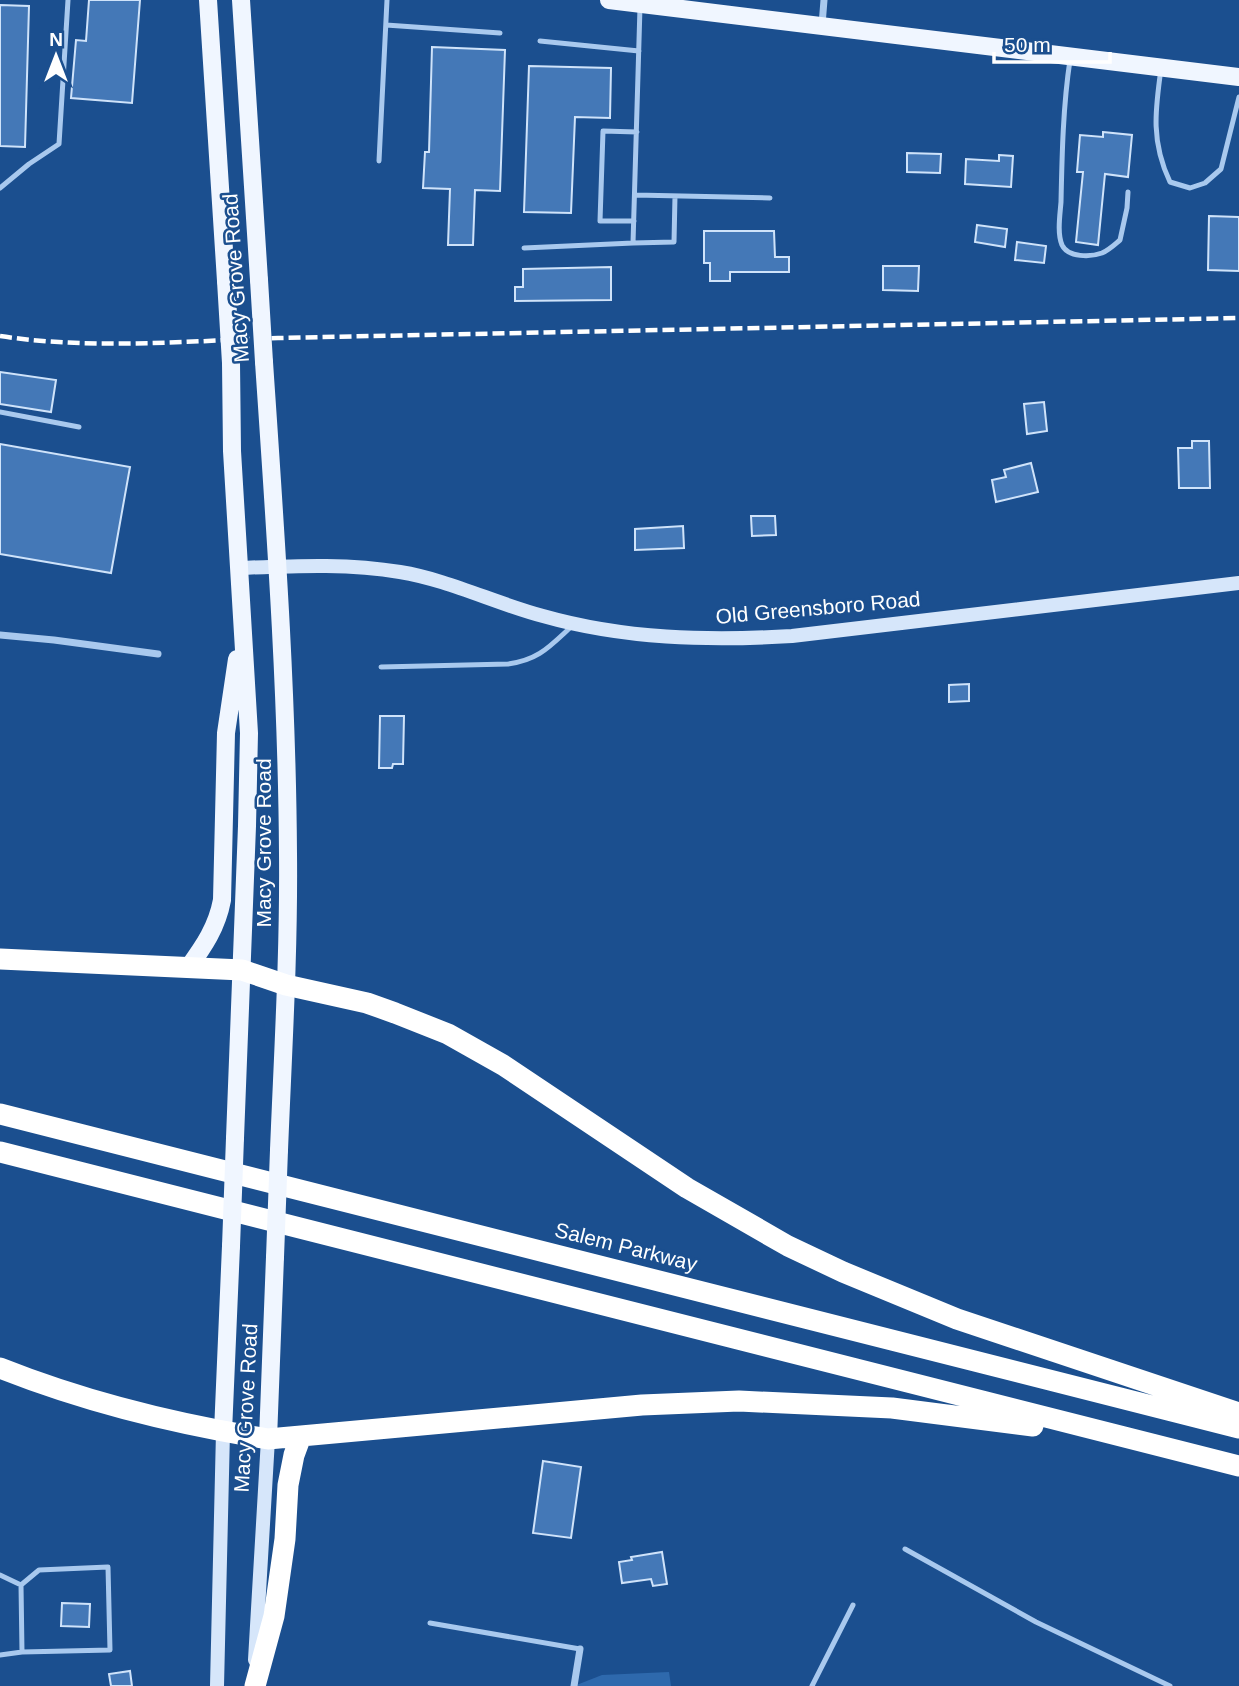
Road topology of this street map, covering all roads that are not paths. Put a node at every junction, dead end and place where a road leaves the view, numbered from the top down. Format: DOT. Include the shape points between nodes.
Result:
graph roads {
  1 [pos="68,0"];
  2 [pos="208,0"];
  3 [pos="241,0"];
  4 [pos="387,0"];
  5 [pos="609,0"];
  6 [pos="824,0"];
  7 [pos="640,4"];
  8 [pos="386,25"];
  9 [pos="822,26"];
  10 [pos="500,33"];
  11 [pos="540,41"];
  12 [pos="639,51"];
  13 [pos="1071,57"];
  14 [pos="1161,67"];
  15 [pos="1239,77"];
  16 [pos="1239,97"];
  17 [pos="637,132"];
  18 [pos="379,162"];
  19 [pos="0,188"];
  20 [pos="1128,192"];
  21 [pos="635,195"];
  22 [pos="675,196"];
  23 [pos="770,198"];
  24 [pos="634,220"];
  25 [pos="634,243"];
  26 [pos="524,248"];
  27 [pos="0,412"];
  28 [pos="79,427"];
  29 [pos="278,566"];
  30 [pos="240,568"];
  31 [pos="1239,583"];
  32 [pos="242,621"];
  33 [pos="573,624"];
  34 [pos="0,635"];
  35 [pos="158,654"];
  36 [pos="381,667"];
  37 [pos="0,959"];
  38 [pos="188,968"];
  39 [pos="242,970"];
  40 [pos="286,985"];
  41 [pos="0,1114"];
  42 [pos="0,1152"];
  43 [pos="0,1368"];
  44 [pos="1239,1413"];
  45 [pos="1239,1427"];
  46 [pos="223,1432"];
  47 [pos="301,1436"];
  48 [pos="1129,1438"];
  49 [pos="268,1439"];
  50 [pos="1239,1466"];
  51 [pos="905,1549"];
  52 [pos="0,1575"];
  53 [pos="21,1585"];
  54 [pos="853,1605"];
  55 [pos="430,1623"];
  56 [pos="580,1649"];
  57 [pos="22,1652"];
  58 [pos="0,1655"];
  59 [pos="217,1686"];
  60 [pos="254,1686"];
  61 [pos="574,1686"];
  62 [pos="812,1686"];
  63 [pos="1170,1686"];
  1 -- 19 [label="lane" via="59,144"];
  2 -- 30 [label="main road, Macy Grove Road, bridge"];
  3 -- 29 [label="main road, Macy Grove Road, bridge"];
  4 -- 8 [label="lane"];
  5 -- 7 [label="main road"];
  6 -- 9 [label="street"];
  7 -- 9 [label="main road"];
  7 -- 12 [label="lane"];
  8 -- 10 [label="lane"];
  8 -- 18 [label="lane"];
  9 -- 13 [label="main road"];
  11 -- 12 [label="lane"];
  12 -- 17 [label="lane"];
  13 -- 14 [label="main road"];
  13 -- 20 [label="lane" via="1061,169 1064,248 1084,256 1100,254 1120,240"];
  14 -- 15 [label="main road"];
  14 -- 16 [label="lane" via="1155,135 1170,182 1190,188 1205,183 1221,169"];
  17 -- 21 [label="lane"];
  17 -- 24 [label="lane" via="603,131 600,220"];
  21 -- 22 [label="lane"];
  21 -- 24 [label="lane"];
  22 -- 23 [label="lane"];
  22 -- 25 [label="lane" via="674,242"];
  24 -- 25 [label="lane"];
  25 -- 26 [label="lane"];
  27 -- 28 [label="lane"];
  29 -- 30 [label="street, Old Greensboro Road"];
  29 -- 33 [label="street, Old Greensboro Road" via="401,572"];
  29 -- 40 [label="main road, Macy Grove Road" via="288,787"];
  30 -- 32 [label="main road, Macy Grove Road"];
  31 -- 33 [label="street, Old Greensboro Road" via="792,636 686,638"];
  32 -- 38 [label="main road" via="226,733 222,900 216,924"];
  32 -- 39 [label="main road, Macy Grove Road" via="249,733"];
  33 -- 36 [label="lane" via="542,652 520,663"];
  34 -- 35 [label="street"];
  37 -- 38 [label="highway"];
  38 -- 39 [label="highway"];
  39 -- 40 [label="highway"];
  39 -- 46 [label="main road, Macy Grove Road, bridge"];
  40 -- 44 [label="highway" via="367,1003 449,1034 723,1209 843,1272 957,1319"];
  40 -- 49 [label="main road, Macy Grove Road, bridge"];
  41 -- 45 [label="highway, Salem Parkway"];
  42 -- 48 [label="highway"];
  43 -- 46 [label="highway" via="87,1400"];
  46 -- 49 [label="highway"];
  46 -- 59 [label="street, Macy Grove Road"];
  47 -- 48 [label="highway" via="642,1405 739,1401 892,1408"];
  47 -- 49 [label="highway"];
  47 -- 60 [label="highway" via="288,1485 274,1616"];
  48 -- 50 [label="highway"];
  49 -- 60 [label="street, Macy Grove Road"];
  51 -- 63 [label="lane" via="1036,1622"];
  52 -- 53 [label="lane"];
  53 -- 57 [label="lane"];
  53 -- 57 [label="lane" via="39,1570 108,1567 110,1650"];
  54 -- 62 [label="lane"];
  55 -- 56 [label="lane"];
  56 -- 61 [label="street"];
  57 -- 58 [label="lane"];
}
